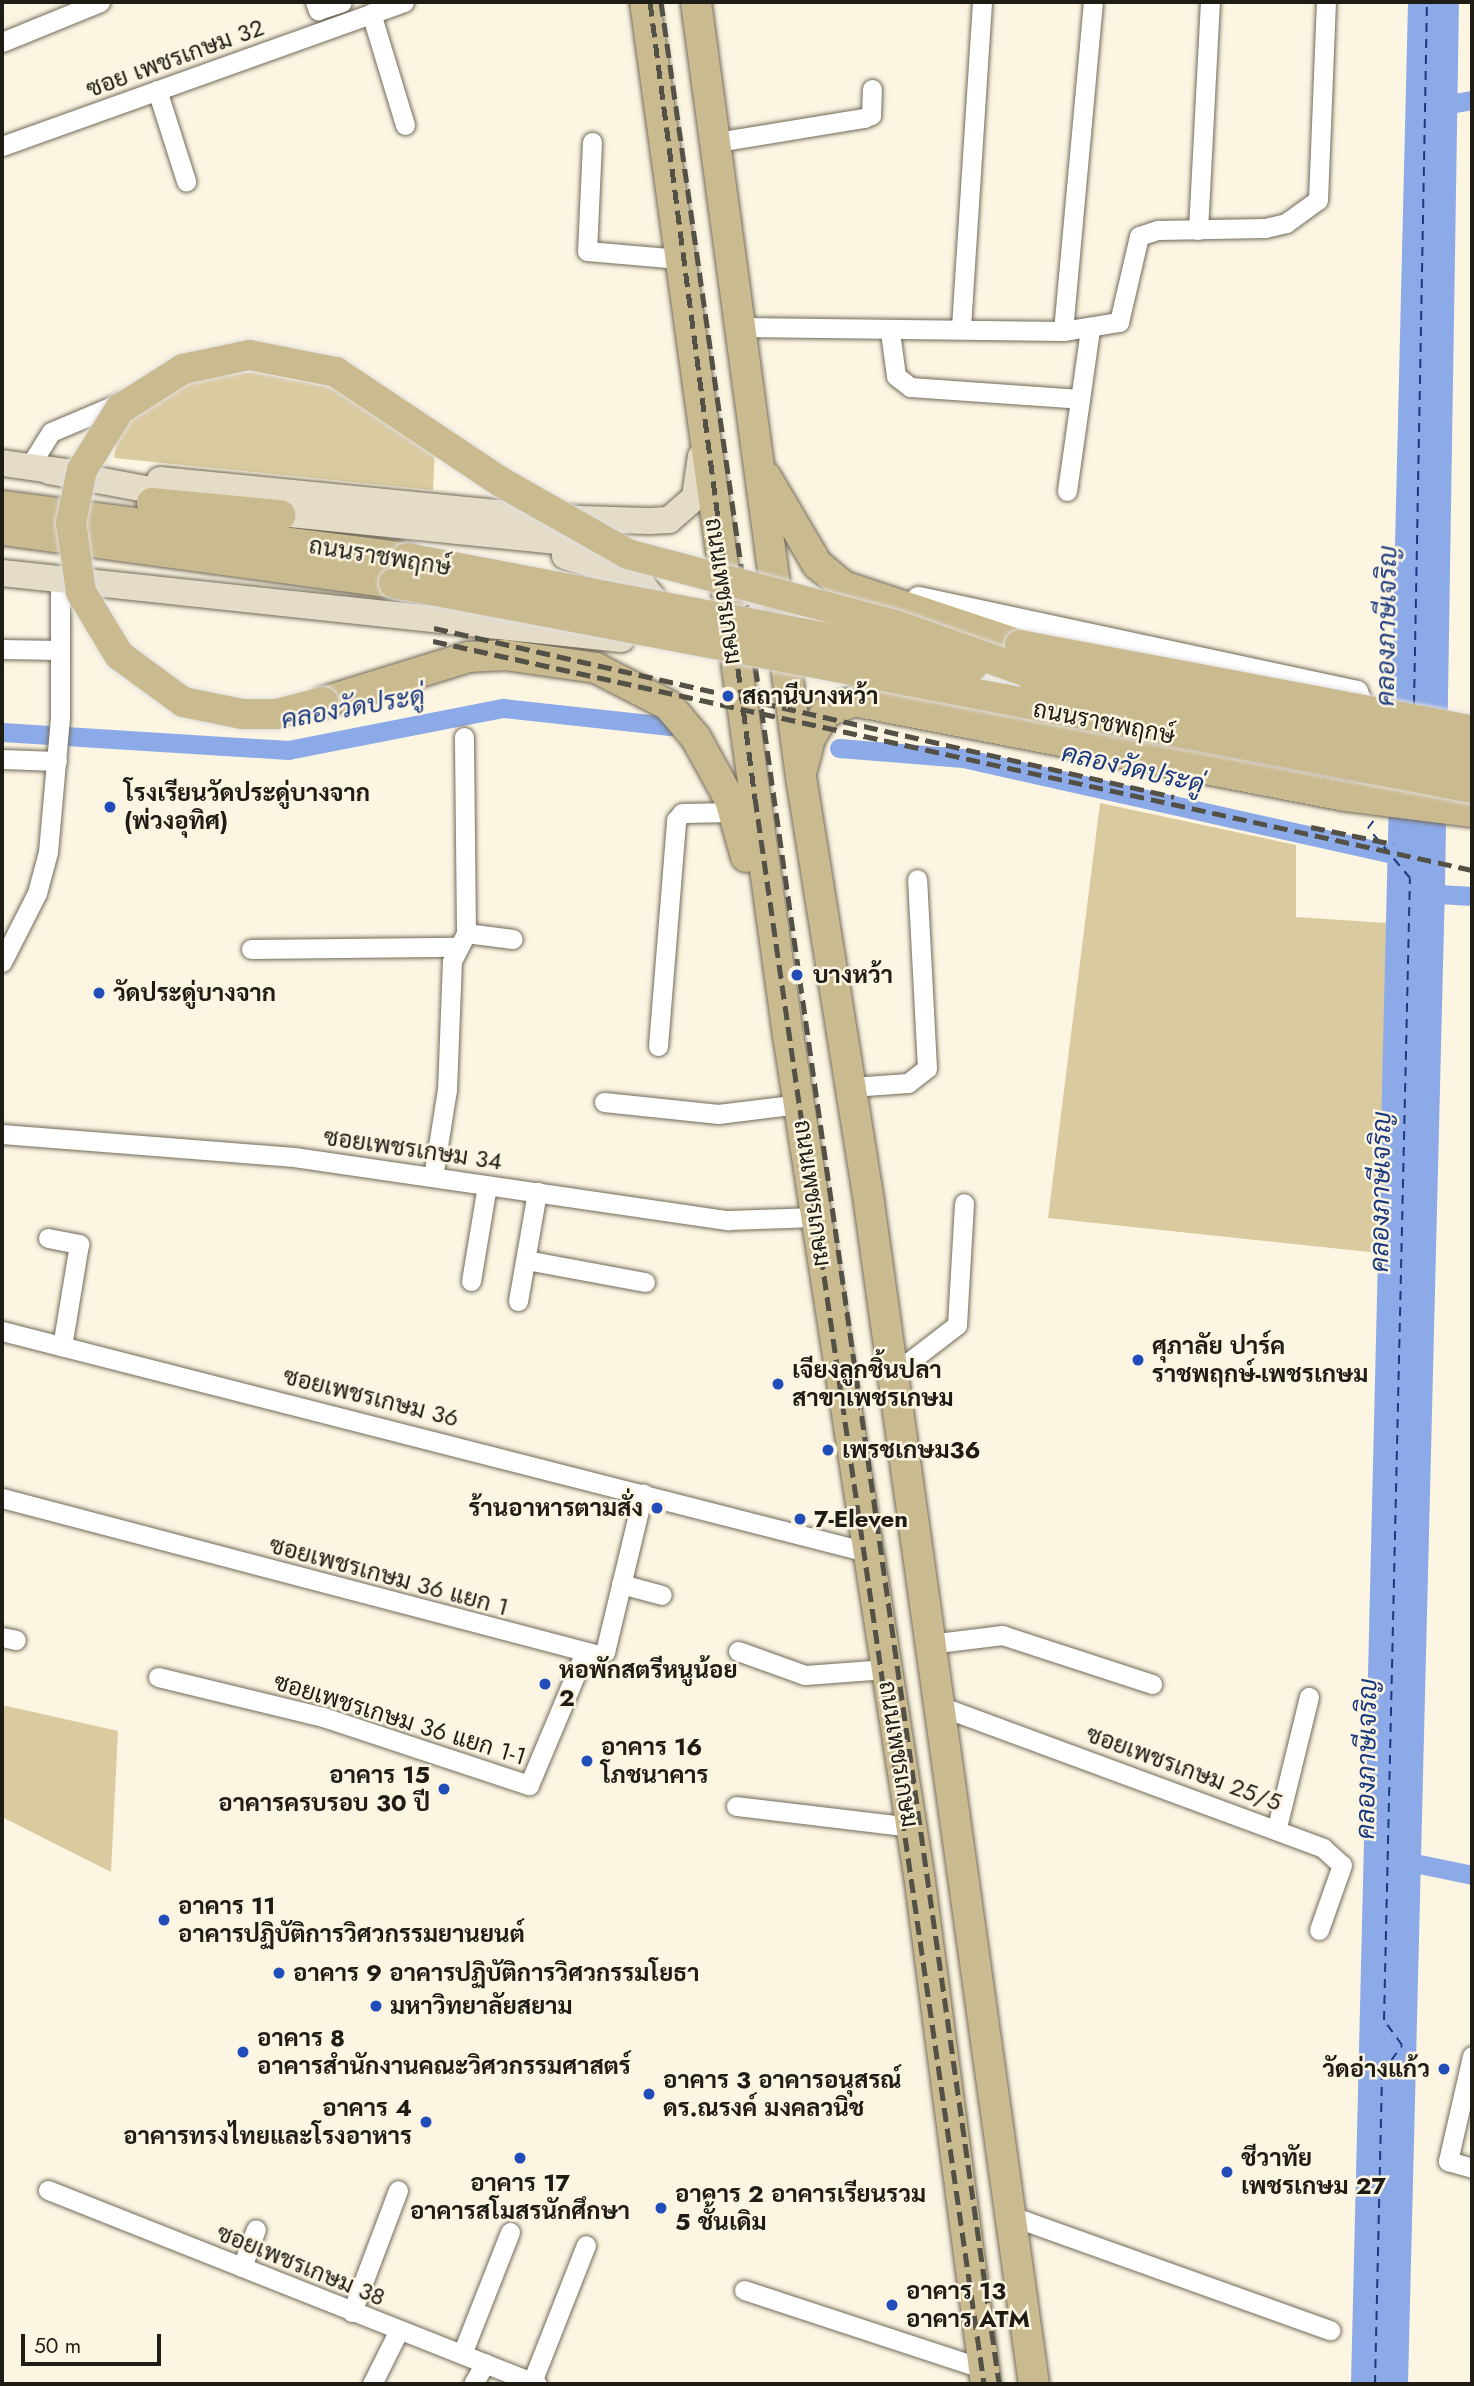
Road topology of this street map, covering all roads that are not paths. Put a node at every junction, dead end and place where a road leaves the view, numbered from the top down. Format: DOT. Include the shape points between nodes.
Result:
graph roads {
  1 [pos="100,2"];
  2 [pos="315,2"];
  3 [pos="342,2"];
  4 [pos="404,2"];
  5 [pos="645,2"];
  6 [pos="982,2"];
  7 [pos="1093,2"];
  8 [pos="1210,2"];
  9 [pos="1326,2"];
  10 [pos="703,4"];
  11 [pos="371,13"];
  12 [pos="2,42"];
  13 [pos="872,89"];
  14 [pos="157,90"];
  15 [pos="405,125"];
  16 [pos="592,142"];
  17 [pos="717,142"];
  18 [pos="2,146"];
  19 [pos="187,181"];
  20 [pos="1198,230"];
  21 [pos="680,259"];
  22 [pos="741,327"];
  23 [pos="961,327"];
  24 [pos="1090,330"];
  25 [pos="1063,331"];
  26 [pos="890,332"];
  27 [pos="1080,399"];
  28 [pos="451,437"];
  29 [pos="702,440"];
  30 [pos="2,463"];
  31 [pos="39,469"];
  32 [pos="763,475"];
  33 [pos="2,487"];
  34 [pos="1067,491"];
  35 [pos="2,506"];
  36 [pos="281,515"];
  37 [pos="2,530"];
  38 [pos="479,533"];
  39 [pos="401,571"];
  40 [pos="2,573"];
  41 [pos="721,574"];
  42 [pos="60,579"];
  43 [pos="866,597"];
  44 [pos="896,608"];
  45 [pos="760,616"];
  46 [pos="607,637"];
  47 [pos="2,649"];
  48 [pos="60,650"];
  49 [pos="734,654"];
  50 [pos="892,673"];
  51 [pos="788,674"];
  52 [pos="1050,680"];
  53 [pos="841,703"];
  54 [pos="1472,730"];
  55 [pos="464,737"];
  56 [pos="57,756"];
  57 [pos="1472,758"];
  58 [pos="2,759"];
  59 [pos="801,777"];
  60 [pos="1472,788"];
  61 [pos="734,812"];
  62 [pos="1472,812"];
  63 [pos="917,879"];
  64 [pos="513,939"];
  65 [pos="461,940"];
  66 [pos="251,949"];
  67 [pos="2,962"];
  68 [pos="788,1035"];
  69 [pos="658,1046"];
  70 [pos="851,1087"];
  71 [pos="604,1102"];
  72 [pos="800,1104"];
  73 [pos="2,1134"];
  74 [pos="433,1177"];
  75 [pos="487,1185"];
  76 [pos="537,1192"];
  77 [pos="964,1203"];
  78 [pos="816,1217"];
  79 [pos="48,1238"];
  80 [pos="526,1260"];
  81 [pos="471,1281"];
  82 [pos="645,1282"];
  83 [pos="518,1301"];
  84 [pos="2,1331"];
  85 [pos="62,1347"];
  86 [pos="892,1375"];
  87 [pos="643,1494"];
  88 [pos="2,1498"];
  89 [pos="867,1552"];
  90 [pos="621,1584"];
  91 [pos="662,1595"];
  92 [pos="929,1644"];
  93 [pos="738,1651"];
  94 [pos="584,1654"];
  95 [pos="886,1669"];
  96 [pos="158,1677"];
  97 [pos="1152,1684"];
  98 [pos="1310,1697"];
  99 [pos="937,1704"];
  100 [pos="893,1714"];
  101 [pos="736,1806"];
  102 [pos="911,1827"];
  103 [pos="1277,1827"];
  104 [pos="1319,1930"];
  105 [pos="1472,2056"];
  106 [pos="1472,2168"];
  107 [pos="48,2190"];
  108 [pos="398,2190"];
  109 [pos="1014,2217"];
  110 [pos="256,2229"];
  111 [pos="510,2232"];
  112 [pos="586,2245"];
  113 [pos="242,2267"];
  114 [pos="744,2290"];
  115 [pos="352,2312"];
  116 [pos="399,2330"];
  117 [pos="1330,2330"];
  118 [pos="462,2354"];
  119 [pos="485,2363"];
  120 [pos="985,2377"];
  121 [pos="535,2383"];
  122 [pos="372,2384"];
  123 [pos="473,2384"];
  124 [pos="1034,2384"];
  1 -- 12 [label="street"];
  2 -- 3 [label="street" via="318,10"];
  4 -- 11 [label="street, ซอย เพชรเกษม 32"];
  5 -- 21 [label="main road, ถนนเพชรเกษม"];
  6 -- 23 [label="street"];
  7 -- 25 [label="street"];
  8 -- 20 [label="street"];
  9 -- 20 [label="street" via="1318,201 1286,223"];
  10 -- 17 [label="main road, ถนนเพชรเกษม"];
  11 -- 14 [label="street, ซอย เพชรเกษม 32"];
  11 -- 15 [label="street"];
  13 -- 17 [label="street" via="871,115 864,118"];
  14 -- 18 [label="street, ซอย เพชรเกษม 32"];
  14 -- 19 [label="street"];
  16 -- 21 [label="street" via="581,250"];
  17 -- 22 [label="main road, ถนนเพชรเกษม"];
  20 -- 24 [label="street" via="1139,236 1119,322"];
  21 -- 29 [label="main road, ถนนเพชรเกษม"];
  22 -- 26 [label="street"];
  22 -- 32 [label="main road, ถนนเพชรเกษม"];
  23 -- 25 [label="street"];
  23 -- 26 [label="street"];
  24 -- 25 [label="street"];
  24 -- 27 [label="street"];
  26 -- 27 [label="street" via="896,376 910,387"];
  27 -- 34 [label="street"];
  28 -- 31 [label="street" via="353,387 258,363 169,382 51,432"];
  29 -- 31 [label="main road" via="695,497 669,520 650,522 547,518"];
  29 -- 41 [label="main road, ถนนเพชรเกษม"];
  30 -- 31 [label="main road"];
  31 -- 36 [label="main road"];
  32 -- 43 [label="main road" via="779,489 817,564"];
  32 -- 45 [label="main road" via="768,570"];
  32 -- 51 [label="main road, ถนนเพชรเกษม"];
  33 -- 36 [label="main road"];
  35 -- 39 [label="main road, ถนนราชพฤกษ์"];
  36 -- 38 [label="main road"];
  37 -- 39 [label="main road, ถนนราชพฤกษ์"];
  38 -- 41 [label="main road" via="680,554"];
  38 -- 46 [label="main road" via="637,578 654,600 654,615 638,631"];
  39 -- 52 [label="main road, ถนนราชพฤกษ์, bridge"];
  39 -- 60 [label="main road, ถนนราชพฤกษ์, bridge"];
  40 -- 42 [label="main road"];
  41 -- 45 [label="main road"];
  41 -- 49 [label="main road, ถนนเพชรเกษม"];
  42 -- 46 [label="main road"];
  42 -- 48 [label="street"];
  43 -- 44 [label="main road"];
  43 -- 50 [label="street" via="914,597 1356,692 1368,709 1367,738 1355,757 1342,761"];
  44 -- 50 [label="street" via="878,607 855,620 846,646 864,674"];
  44 -- 54 [label="main road, bridge" via="1020,645"];
  45 -- 49 [label="main road"];
  45 -- 51 [label="main road"];
  46 -- 49 [label="main road"];
  47 -- 48 [label="street"];
  48 -- 56 [label="street"];
  49 -- 68 [label="main road, ถนนเพชรเกษม"];
  50 -- 53 [label="street"];
  51 -- 59 [label="main road, ถนนเพชรเกษม"];
  52 -- 57 [label="main road, ถนนราชพฤกษ์, bridge"];
  52 -- 61 [label="main road, bridge" via="895,625 628,554 501,482 336,372 249,355 183,369 120,409 82,470 71,523 81,592 119,655 183,702 242,714 323,702 468,657 505,655 596,668 667,705 696,738"];
  53 -- 59 [label="main road" via="810,738"];
  53 -- 62 [label="main road" via="1345,796"];
  55 -- 65 [label="street"];
  56 -- 58 [label="street"];
  56 -- 67 [label="street" via="37,893"];
  59 -- 70 [label="main road, ถนนเพชรเกษม"];
  61 -- 68 [label="main road"];
  61 -- 69 [label="street" via="681,813 676,820"];
  63 -- 70 [label="street" via="927,1068 908,1083"];
  64 -- 65 [label="street"];
  65 -- 66 [label="street"];
  65 -- 74 [label="street" via="447,1090"];
  68 -- 72 [label="main road, ถนนเพชรเกษม"];
  70 -- 86 [label="main road, ถนนเพชรเกษม"];
  71 -- 72 [label="street" via="718,1114"];
  72 -- 78 [label="main road, ถนนเพชรเกษม"];
  73 -- 74 [label="street, ซอยเพชรเกษม 34" via="294,1157"];
  74 -- 75 [label="street, ซอยเพชรเกษม 34"];
  75 -- 76 [label="street, ซอยเพชรเกษม 34"];
  75 -- 81 [label="street"];
  76 -- 78 [label="street, ซอยเพชรเกษม 34" via="728,1220"];
  76 -- 80 [label="street"];
  77 -- 86 [label="street" via="957,1325"];
  78 -- 89 [label="main road, ถนนเพชรเกษม"];
  79 -- 85 [label="street" via="79,1244"];
  80 -- 82 [label="street"];
  80 -- 83 [label="street"];
  84 -- 85 [label="street, ซอยเพชรเกษม 36"];
  85 -- 87 [label="street, ซอยเพชรเกษม 36"];
  86 -- 92 [label="main road, ถนนเพชรเกษม"];
  87 -- 89 [label="street, ซอยเพชรเกษม 36"];
  87 -- 90 [label="street"];
  88 -- 94 [label="street, ซอยเพชรเกษม 36 แยก 1"];
  89 -- 95 [label="main road, ถนนเพชรเกษม"];
  90 -- 91 [label="street"];
  90 -- 94 [label="street" via="605,1652"];
  92 -- 97 [label="street" via="1002,1635"];
  92 -- 99 [label="main road, ถนนเพชรเกษม"];
  93 -- 95 [label="street" via="805,1675"];
  94 -- 96 [label="street, ซอยเพชรเกษม 36 แยก 1-1" via="529,1785 323,1717"];
  95 -- 100 [label="main road, ถนนเพชรเกษม"];
  98 -- 103 [label="street"];
  99 -- 100 [label="main road"];
  99 -- 103 [label="street, ซอยเพชรเกษม 25/5"];
  99 -- 109 [label="main road, ถนนเพชรเกษม"];
  100 -- 102 [label="main road, ถนนเพชรเกษม"];
  101 -- 102 [label="street"];
  102 -- 120 [label="main road, ถนนเพชรเกษม"];
  103 -- 104 [label="street, ซอยเพชรเกษม 25/5" via="1323,1848 1342,1865"];
  105 -- 106 [label="street" via="1448,2161"];
  107 -- 113 [label="street, ซอยเพชรเกษม 38"];
  108 -- 115 [label="street"];
  109 -- 117 [label="street"];
  109 -- 124 [label="main road, ถนนเพชรเกษม"];
  110 -- 113 [label="street"];
  111 -- 118 [label="street"];
  112 -- 121 [label="street"];
  113 -- 115 [label="street, ซอยเพชรเกษม 38"];
  114 -- 120 [label="street"];
  115 -- 116 [label="street, ซอยเพชรเกษม 38"];
  116 -- 118 [label="street, ซอยเพชรเกษม 38"];
  116 -- 122 [label="street"];
  118 -- 119 [label="street, ซอยเพชรเกษม 38"];
  119 -- 121 [label="street, ซอยเพชรเกษม 38"];
  119 -- 123 [label="street"];
}
